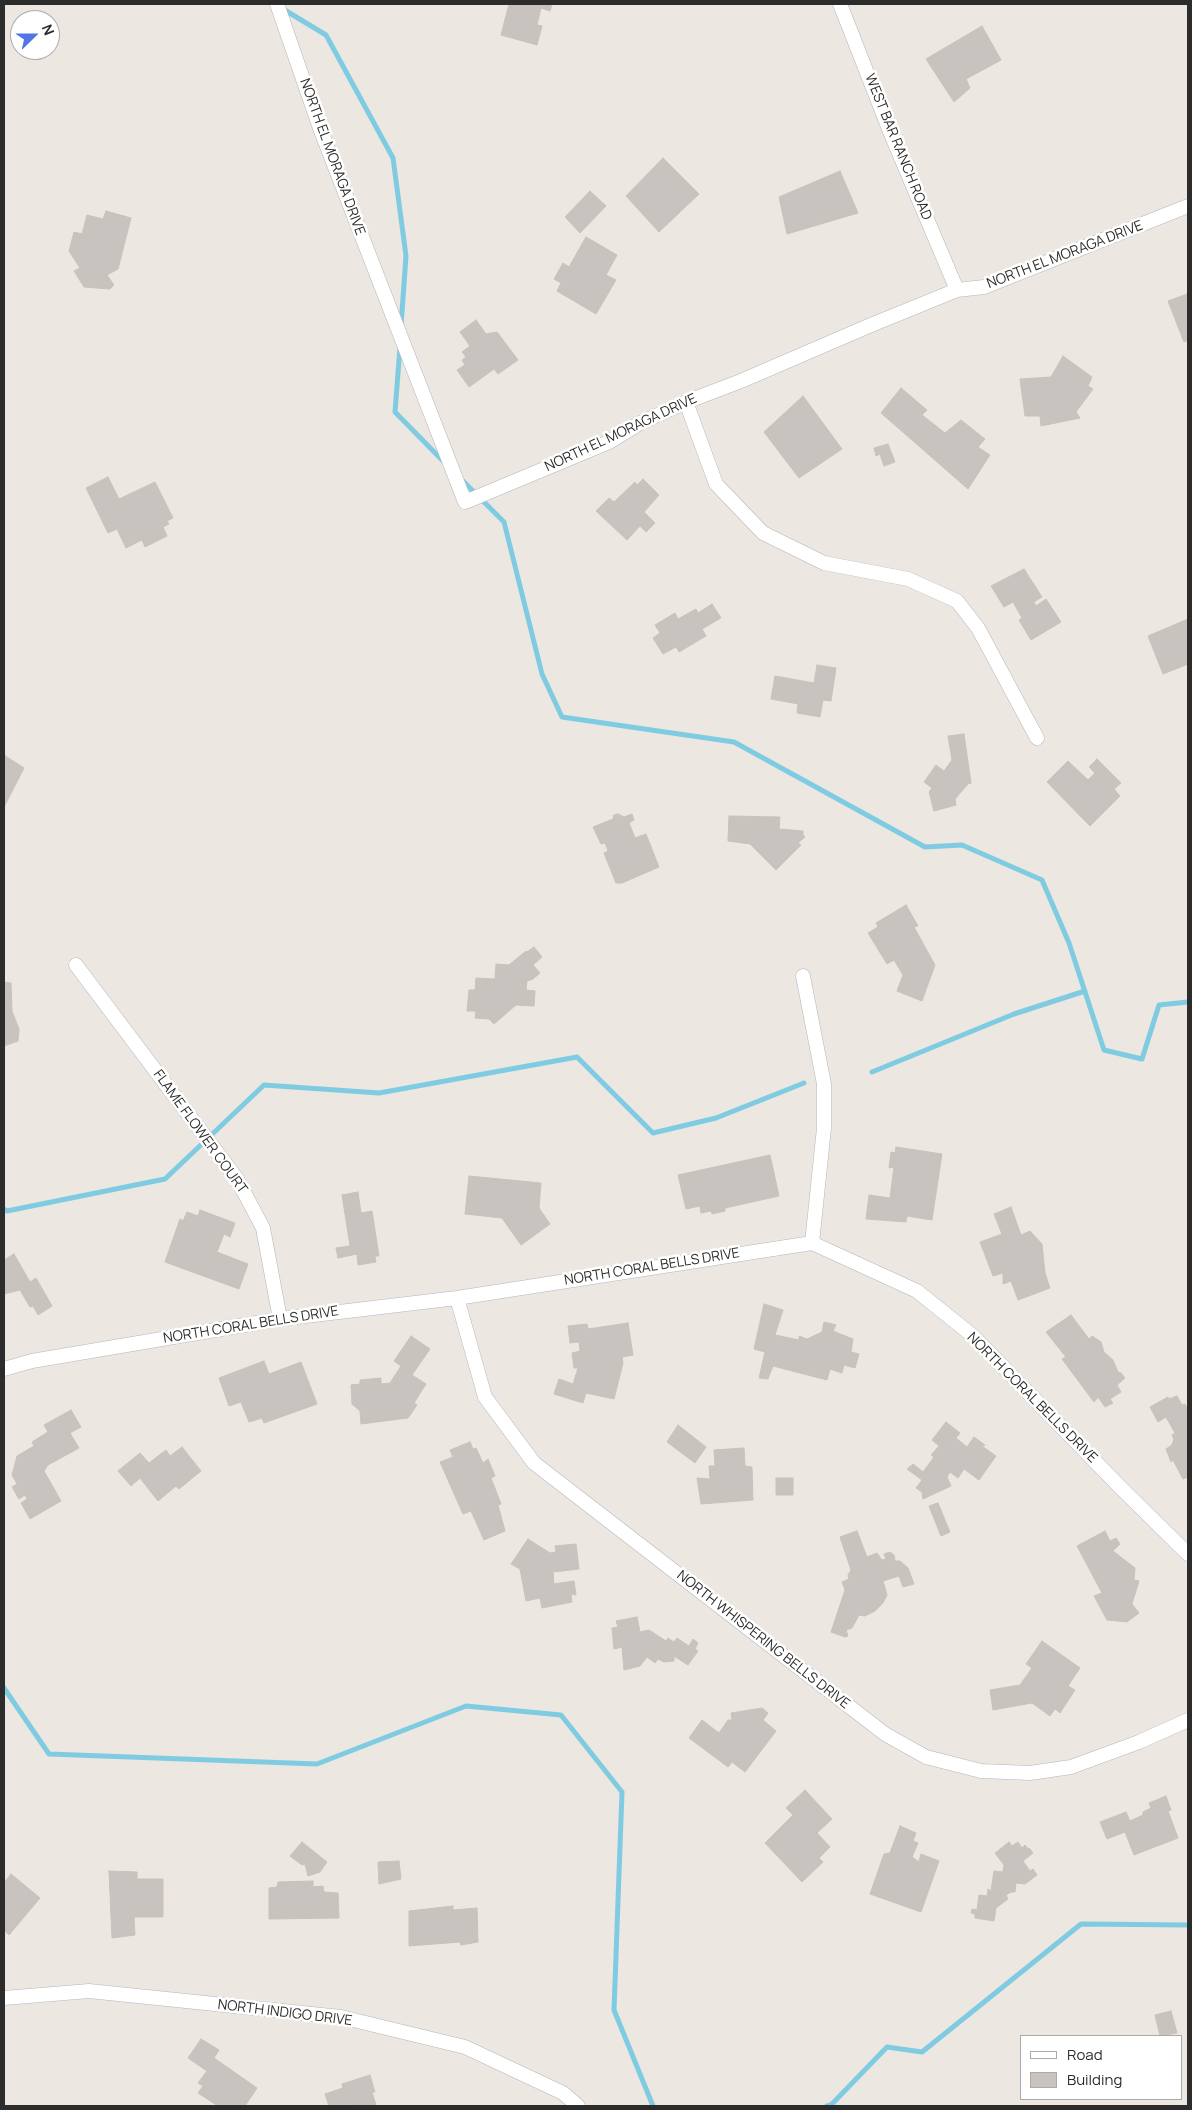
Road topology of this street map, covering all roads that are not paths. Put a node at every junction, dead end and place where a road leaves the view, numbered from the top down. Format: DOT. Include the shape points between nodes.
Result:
graph roads {
  1 [pos="276,4"];
  2 [pos="840,4"];
  3 [pos="1188,206"];
  4 [pos="957,290"];
  5 [pos="686,402"];
  6 [pos="1037,738"];
  7 [pos="76,965"];
  8 [pos="803,976"];
  9 [pos="812,1242"];
  10 [pos="457,1298"];
  11 [pos="280,1319"];
  12 [pos="4,1369"];
  13 [pos="1188,1554"];
  14 [pos="1188,1720"];
  15 [pos="4,1998"];
  16 [pos="578,2106"];
  1 -- 5 [label="street, NORTH EL MORAGA DRIVE" via="321,131 465,502 609,442 640,423"];
  2 -- 4 [label="street, WEST BAR RANCH ROAD"];
  3 -- 4 [label="street, NORTH EL MORAGA DRIVE" via="984,287"];
  4 -- 5 [label="street, NORTH EL MORAGA DRIVE"];
  5 -- 6 [label="street" via="716,484 763,533 824,563 908,579 958,601 978,628"];
  7 -- 11 [label="street, FLAME FLOWER COURT" via="238,1178 263,1228"];
  8 -- 9 [label="street" via="824,1084 824,1128"];
  9 -- 10 [label="street, NORTH CORAL BELLS DRIVE"];
  9 -- 13 [label="street, NORTH CORAL BELLS DRIVE" via="917,1292 973,1336"];
  10 -- 11 [label="street, NORTH CORAL BELLS DRIVE"];
  10 -- 14 [label="street, NORTH WHISPERING BELLS DRIVE" via="485,1397 534,1463 885,1734 926,1757 981,1771 1030,1773 1071,1767"];
  11 -- 12 [label="street, NORTH CORAL BELLS DRIVE" via="32,1361"];
  15 -- 16 [label="street, NORTH INDIGO DRIVE" via="89,1991 341,2017 465,2047 563,2093"];
}
